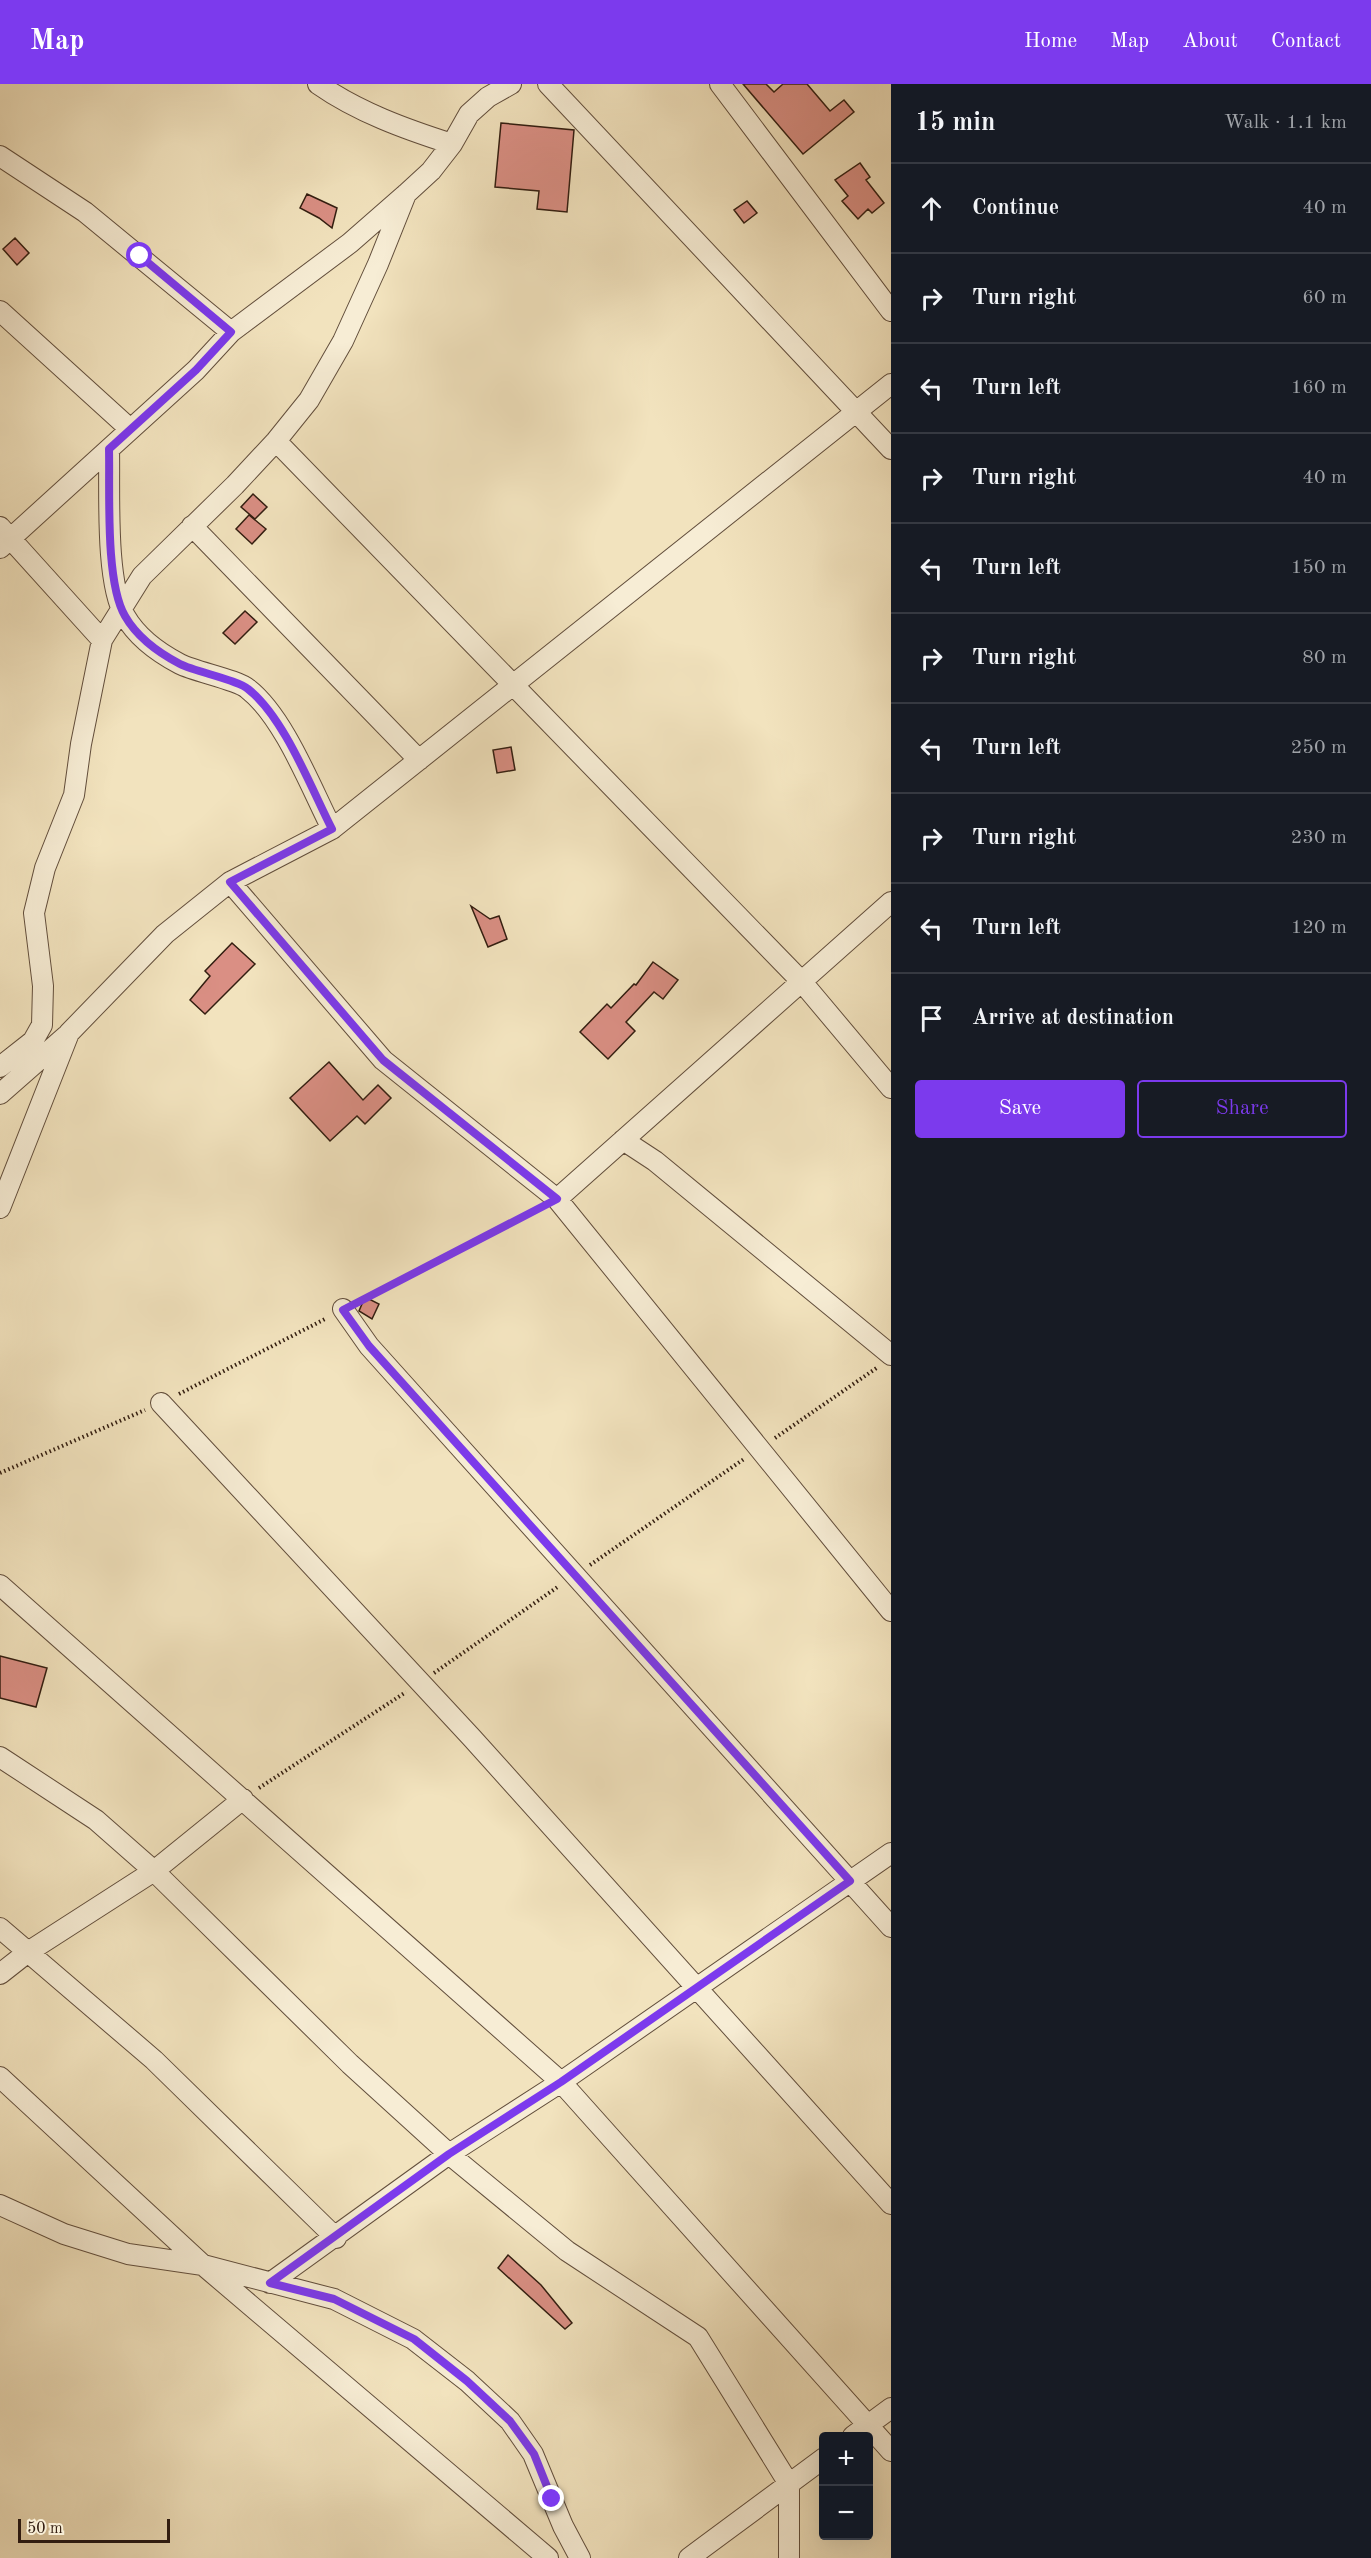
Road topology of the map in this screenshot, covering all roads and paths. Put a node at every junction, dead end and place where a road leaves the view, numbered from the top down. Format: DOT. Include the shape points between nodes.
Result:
graph roads {
  1 [pos="318,84"];
  2 [pos="511,84"];
  3 [pos="548,84"];
  4 [pos="720,84"];
  5 [pos="452,144"];
  6 [pos="0,156"];
  7 [pos="406,194"];
  8 [pos="0,311"];
  9 [pos="891,311"];
  10 [pos="231,332"];
  11 [pos="891,384"];
  12 [pos="856,412"];
  13 [pos="130,429"];
  14 [pos="276,441"];
  15 [pos="109,449"];
  16 [pos="891,449"];
  17 [pos="192,526"];
  18 [pos="3,537"];
  19 [pos="122,608"];
  20 [pos="102,640"];
  21 [pos="513,685"];
  22 [pos="419,760"];
  23 [pos="332,829"];
  24 [pos="230,882"];
  25 [pos="891,902"];
  26 [pos="801,982"];
  27 [pos="69,1033"];
  28 [pos="0,1067"];
  29 [pos="891,1089"];
  30 [pos="0,1094"];
  31 [pos="623,1140"];
  32 [pos="557,1199"];
  33 [pos="0,1208"];
  34 [pos="343,1310"];
  35 [pos="891,1355"];
  36 [pos="160,1403"];
  37 [pos="0,1473"];
  38 [pos="0,1585"];
  39 [pos="891,1611"];
  40 [pos="0,1756"];
  41 [pos="243,1799"];
  42 [pos="891,1853"];
  43 [pos="154,1871"];
  44 [pos="850,1881"];
  45 [pos="891,1927"];
  46 [pos="0,1928"];
  47 [pos="28,1952"];
  48 [pos="0,1974"];
  49 [pos="697,1988"];
  50 [pos="0,2077"];
  51 [pos="561,2082"];
  52 [pos="449,2154"];
  53 [pos="891,2204"];
  54 [pos="0,2205"];
  55 [pos="336,2238"];
  56 [pos="203,2265"];
  57 [pos="270,2283"];
  58 [pos="891,2408"];
  59 [pos="861,2431"];
  60 [pos="891,2451"];
  61 [pos="819,2462"];
  62 [pos="789,2484"];
  63 [pos="548,2558"];
  64 [pos="580,2558"];
  65 [pos="689,2558"];
  66 [pos="789,2558"];
  1 -- 5 [label="street" via="344,101 408,130"];
  2 -- 5 [label="street" via="469,114"];
  3 -- 12 [label="street"];
  4 -- 9 [label="street"];
  5 -- 7 [label="street"];
  6 -- 10 [label="street" via="85,212"];
  7 -- 10 [label="street" via="350,243"];
  7 -- 14 [label="street" via="343,341 309,400"];
  8 -- 13 [label="street"];
  10 -- 13 [label="street" via="196,370"];
  11 -- 12 [label="street"];
  12 -- 16 [label="street"];
  12 -- 21 [label="street"];
  13 -- 15 [label="street"];
  14 -- 17 [label="street"];
  14 -- 21 [label="street"];
  15 -- 18 [label="street"];
  15 -- 19 [label="street" via="112,571"];
  17 -- 19 [label="street" via="142,576"];
  17 -- 22 [label="street"];
  18 -- 20 [label="street"];
  19 -- 20 [label="street"];
  19 -- 23 [label="street" via="142,638 179,663 247,687 274,716"];
  20 -- 28 [label="street" via="74,795 45,868 34,913 43,986 42,1025 33,1041"];
  21 -- 22 [label="street"];
  21 -- 26 [label="street"];
  22 -- 23 [label="street"];
  23 -- 24 [label="street"];
  24 -- 27 [label="street" via="165,934"];
  24 -- 32 [label="street" via="383,1060"];
  25 -- 26 [label="street"];
  26 -- 29 [label="street"];
  26 -- 31 [label="street"];
  27 -- 30 [label="street"];
  27 -- 33 [label="street"];
  31 -- 32 [label="street"];
  31 -- 35 [label="street" via="655,1161"];
  32 -- 34 [label="path"];
  32 -- 39 [label="street"];
  34 -- 36 [label="path"];
  34 -- 44 [label="street" via="369,1346"];
  36 -- 37 [label="path"];
  36 -- 49 [label="street" via="472,1738"];
  38 -- 41 [label="street"];
  40 -- 43 [label="street" via="96,1820"];
  41 -- 43 [label="street"];
  41 -- 51 [label="street"];
  42 -- 44 [label="street"];
  43 -- 47 [label="street"];
  43 -- 52 [label="street" via="350,2064"];
  44 -- 45 [label="street"];
  44 -- 49 [label="street"];
  46 -- 47 [label="street"];
  47 -- 48 [label="street"];
  47 -- 55 [label="street" via="154,2060"];
  49 -- 51 [label="street"];
  49 -- 53 [label="street"];
  50 -- 56 [label="street"];
  51 -- 52 [label="street"];
  51 -- 59 [label="street"];
  52 -- 55 [label="street"];
  52 -- 62 [label="street" via="567,2251 698,2337"];
  54 -- 56 [label="street" via="64,2234 128,2254"];
  55 -- 57 [label="street"];
  56 -- 57 [label="street"];
  56 -- 63 [label="street"];
  57 -- 64 [label="street" via="334,2299 414,2339 467,2381 510,2421 534,2454 562,2526"];
  58 -- 59 [label="street"];
  59 -- 60 [label="street"];
  61 -- 62 [label="street"];
  62 -- 65 [label="street"];
  62 -- 66 [label="street"];
}
